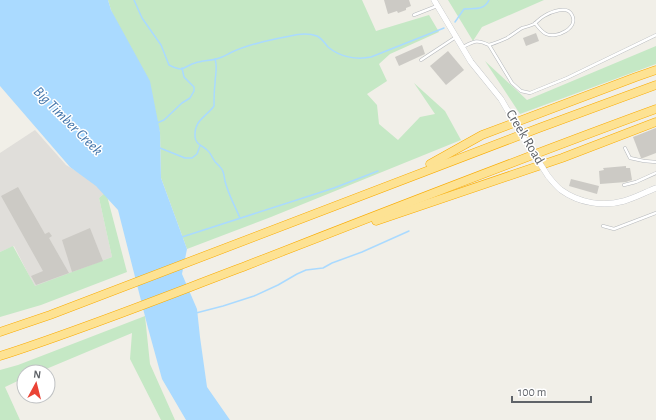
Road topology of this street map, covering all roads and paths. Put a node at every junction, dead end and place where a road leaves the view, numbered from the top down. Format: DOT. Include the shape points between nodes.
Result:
graph roads {
  1 [pos="434,0"];
  2 [pos="437,6"];
  3 [pos="414,15"];
  4 [pos="535,23"];
  5 [pos="656,35"];
  6 [pos="457,37"];
  7 [pos="489,45"];
  8 [pos="462,47"];
  9 [pos="421,60"];
  10 [pos="656,70"];
  11 [pos="656,85"];
  12 [pos="656,109"];
  13 [pos="656,122"];
  14 [pos="625,148"];
  15 [pos="656,162"];
  16 [pos="656,173"];
  17 [pos="394,183"];
  18 [pos="624,185"];
  19 [pos="656,188"];
  20 [pos="656,213"];
  21 [pos="603,226"];
  22 [pos="258,261"];
  23 [pos="0,332"];
  24 [pos="0,356"];
  1 -- 2 [label="street, Creek Road"];
  2 -- 3 [label="lane"];
  2 -- 6 [label="street, Creek Road"];
  4 -- 4 [label="lane" via="542,17 562,10 568,11 573,19 573,24 567,30 554,36 546,34"];
  4 -- 7 [label="lane"];
  5 -- 7 [label="lane" via="530,93 521,91 512,83"];
  6 -- 8 [label="street, Creek Road"];
  6 -- 9 [label="lane"];
  7 -- 8 [label="lane" via="473,41"];
  8 -- 19 [label="street, Creek Road, bridge" via="501,98 548,176 570,196 583,201 609,204 625,201"];
  10 -- 17 [label="highway" via="482,135"];
  11 -- 17 [label="highway"];
  12 -- 22 [label="highway"];
  13 -- 22 [label="highway" via="562,158"];
  14 -- 15 [label="lane" via="630,158"];
  16 -- 18 [label="lane"];
  17 -- 23 [label="highway" via="120,289"];
  20 -- 21 [label="lane" via="614,230"];
  22 -- 24 [label="highway"];
}
